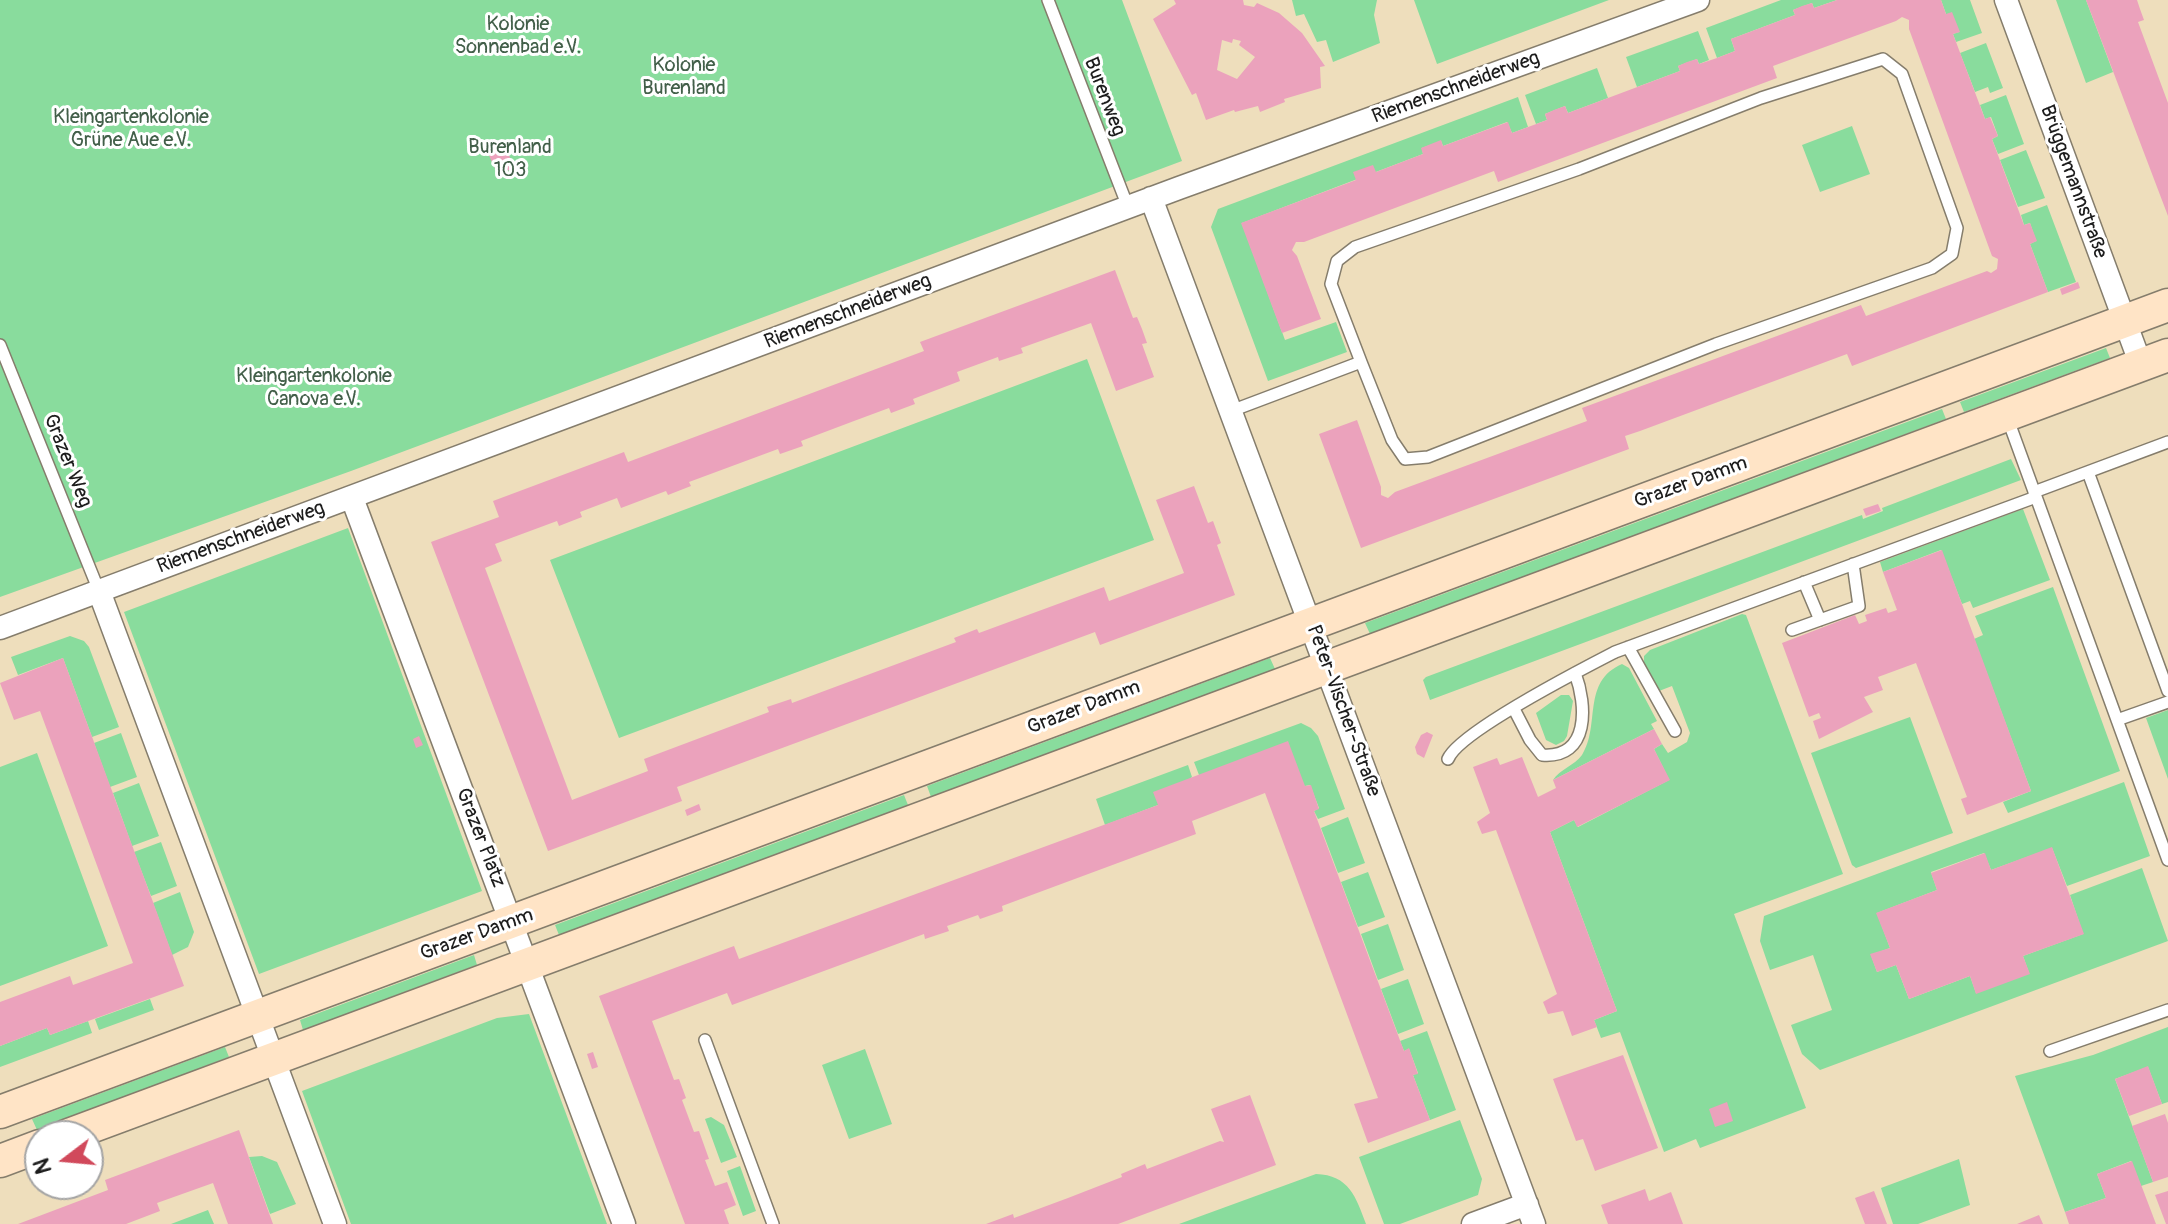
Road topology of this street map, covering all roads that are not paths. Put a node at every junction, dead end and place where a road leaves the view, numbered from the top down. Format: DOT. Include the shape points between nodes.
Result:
graph roads {
  1 [pos="1048,0"];
  2 [pos="1698,0"];
  3 [pos="2006,0"];
  4 [pos="1151,198"];
  5 [pos="1128,207"];
  6 [pos="2168,305"];
  7 [pos="2125,321"];
  8 [pos="0,345"];
  9 [pos="2155,360"];
  10 [pos="1361,362"];
  11 [pos="1231,411"];
  12 [pos="2006,415"];
  13 [pos="2168,442"];
  14 [pos="2088,472"];
  15 [pos="2035,494"];
  16 [pos="352,498"];
  17 [pos="1853,564"];
  18 [pos="1804,582"];
  19 [pos="99,591"];
  20 [pos="1820,620"];
  21 [pos="1310,624"];
  22 [pos="0,628"];
  23 [pos="1792,630"];
  24 [pos="1628,647"];
  25 [pos="1327,668"];
  26 [pos="1575,673"];
  27 [pos="2168,691"];
  28 [pos="2168,702"];
  29 [pos="1514,709"];
  30 [pos="2117,720"];
  31 [pos="1675,731"];
  32 [pos="1448,759"];
  33 [pos="2155,823"];
  34 [pos="2168,823"];
  35 [pos="2168,860"];
  36 [pos="512,922"];
  37 [pos="527,965"];
  38 [pos="2168,1010"];
  39 [pos="258,1017"];
  40 [pos="705,1040"];
  41 [pos="2050,1051"];
  42 [pos="274,1059"];
  43 [pos="0,1112"];
  44 [pos="104,1122"];
  45 [pos="24,1152"];
  46 [pos="0,1161"];
  47 [pos="1530,1214"];
  48 [pos="335,1224"];
  49 [pos="624,1224"];
  50 [pos="773,1224"];
  51 [pos="1473,1224"];
  1 -- 5 [label="lane, Burenweg"];
  2 -- 4 [label="street, Riemenschneiderweg"];
  3 -- 7 [label="street, Brüggemannstraße"];
  4 -- 5 [label="street, Riemenschneiderweg"];
  4 -- 11 [label="street, Peter-Vischer-Straße"];
  5 -- 16 [label="street, Riemenschneiderweg"];
  6 -- 7 [label="main road, Grazer Damm"];
  7 -- 9 [label="street, Brüggemannstraße"];
  7 -- 21 [label="main road, Grazer Damm"];
  8 -- 19 [label="lane, Grazer Weg"];
  9 -- 12 [label="main road"];
  10 -- 10 [label="lane" via="1405,459 1428,457 1716,344 1932,268 1952,254 1957,228 1902,74 1883,59 1761,98 1607,159 1355,247 1337,261 1331,284"];
  10 -- 11 [label="lane"];
  11 -- 21 [label="street, Peter-Vischer-Straße"];
  12 -- 15 [label="lane"];
  12 -- 25 [label="main road"];
  13 -- 14 [label="lane"];
  14 -- 15 [label="lane"];
  14 -- 27 [label="lane"];
  15 -- 17 [label="lane"];
  15 -- 30 [label="lane"];
  16 -- 19 [label="street, Riemenschneiderweg"];
  16 -- 36 [label="street, Grazer Platz"];
  17 -- 18 [label="lane"];
  17 -- 20 [label="lane" via="1859,606"];
  18 -- 20 [label="lane"];
  18 -- 24 [label="lane"];
  19 -- 22 [label="street, Riemenschneiderweg"];
  19 -- 39 [label="street"];
  20 -- 23 [label="lane"];
  21 -- 25 [label="street, Peter-Vischer-Straße"];
  21 -- 36 [label="main road, Grazer Damm"];
  24 -- 26 [label="lane"];
  24 -- 31 [label="lane"];
  25 -- 37 [label="main road"];
  25 -- 47 [label="street, Peter-Vischer-Straße"];
  26 -- 29 [label="lane"];
  26 -- 29 [label="lane" via="1583,695 1580,735 1569,749 1542,755"];
  28 -- 30 [label="lane"];
  29 -- 32 [label="lane" via="1468,736"];
  30 -- 33 [label="lane"];
  33 -- 34 [label="lane"];
  33 -- 35 [label="lane"];
  36 -- 37 [label="street, Grazer Platz"];
  36 -- 39 [label="main road, Grazer Damm"];
  37 -- 42 [label="main road"];
  37 -- 49 [label="street, Grazer Platz"];
  38 -- 41 [label="lane"];
  39 -- 42 [label="street"];
  39 -- 43 [label="main road, Grazer Damm"];
  40 -- 50 [label="lane"];
  42 -- 44 [label="main road"];
  42 -- 48 [label="street"];
  45 -- 46 [label="main road"];
  47 -- 51 [label="street"];
}
